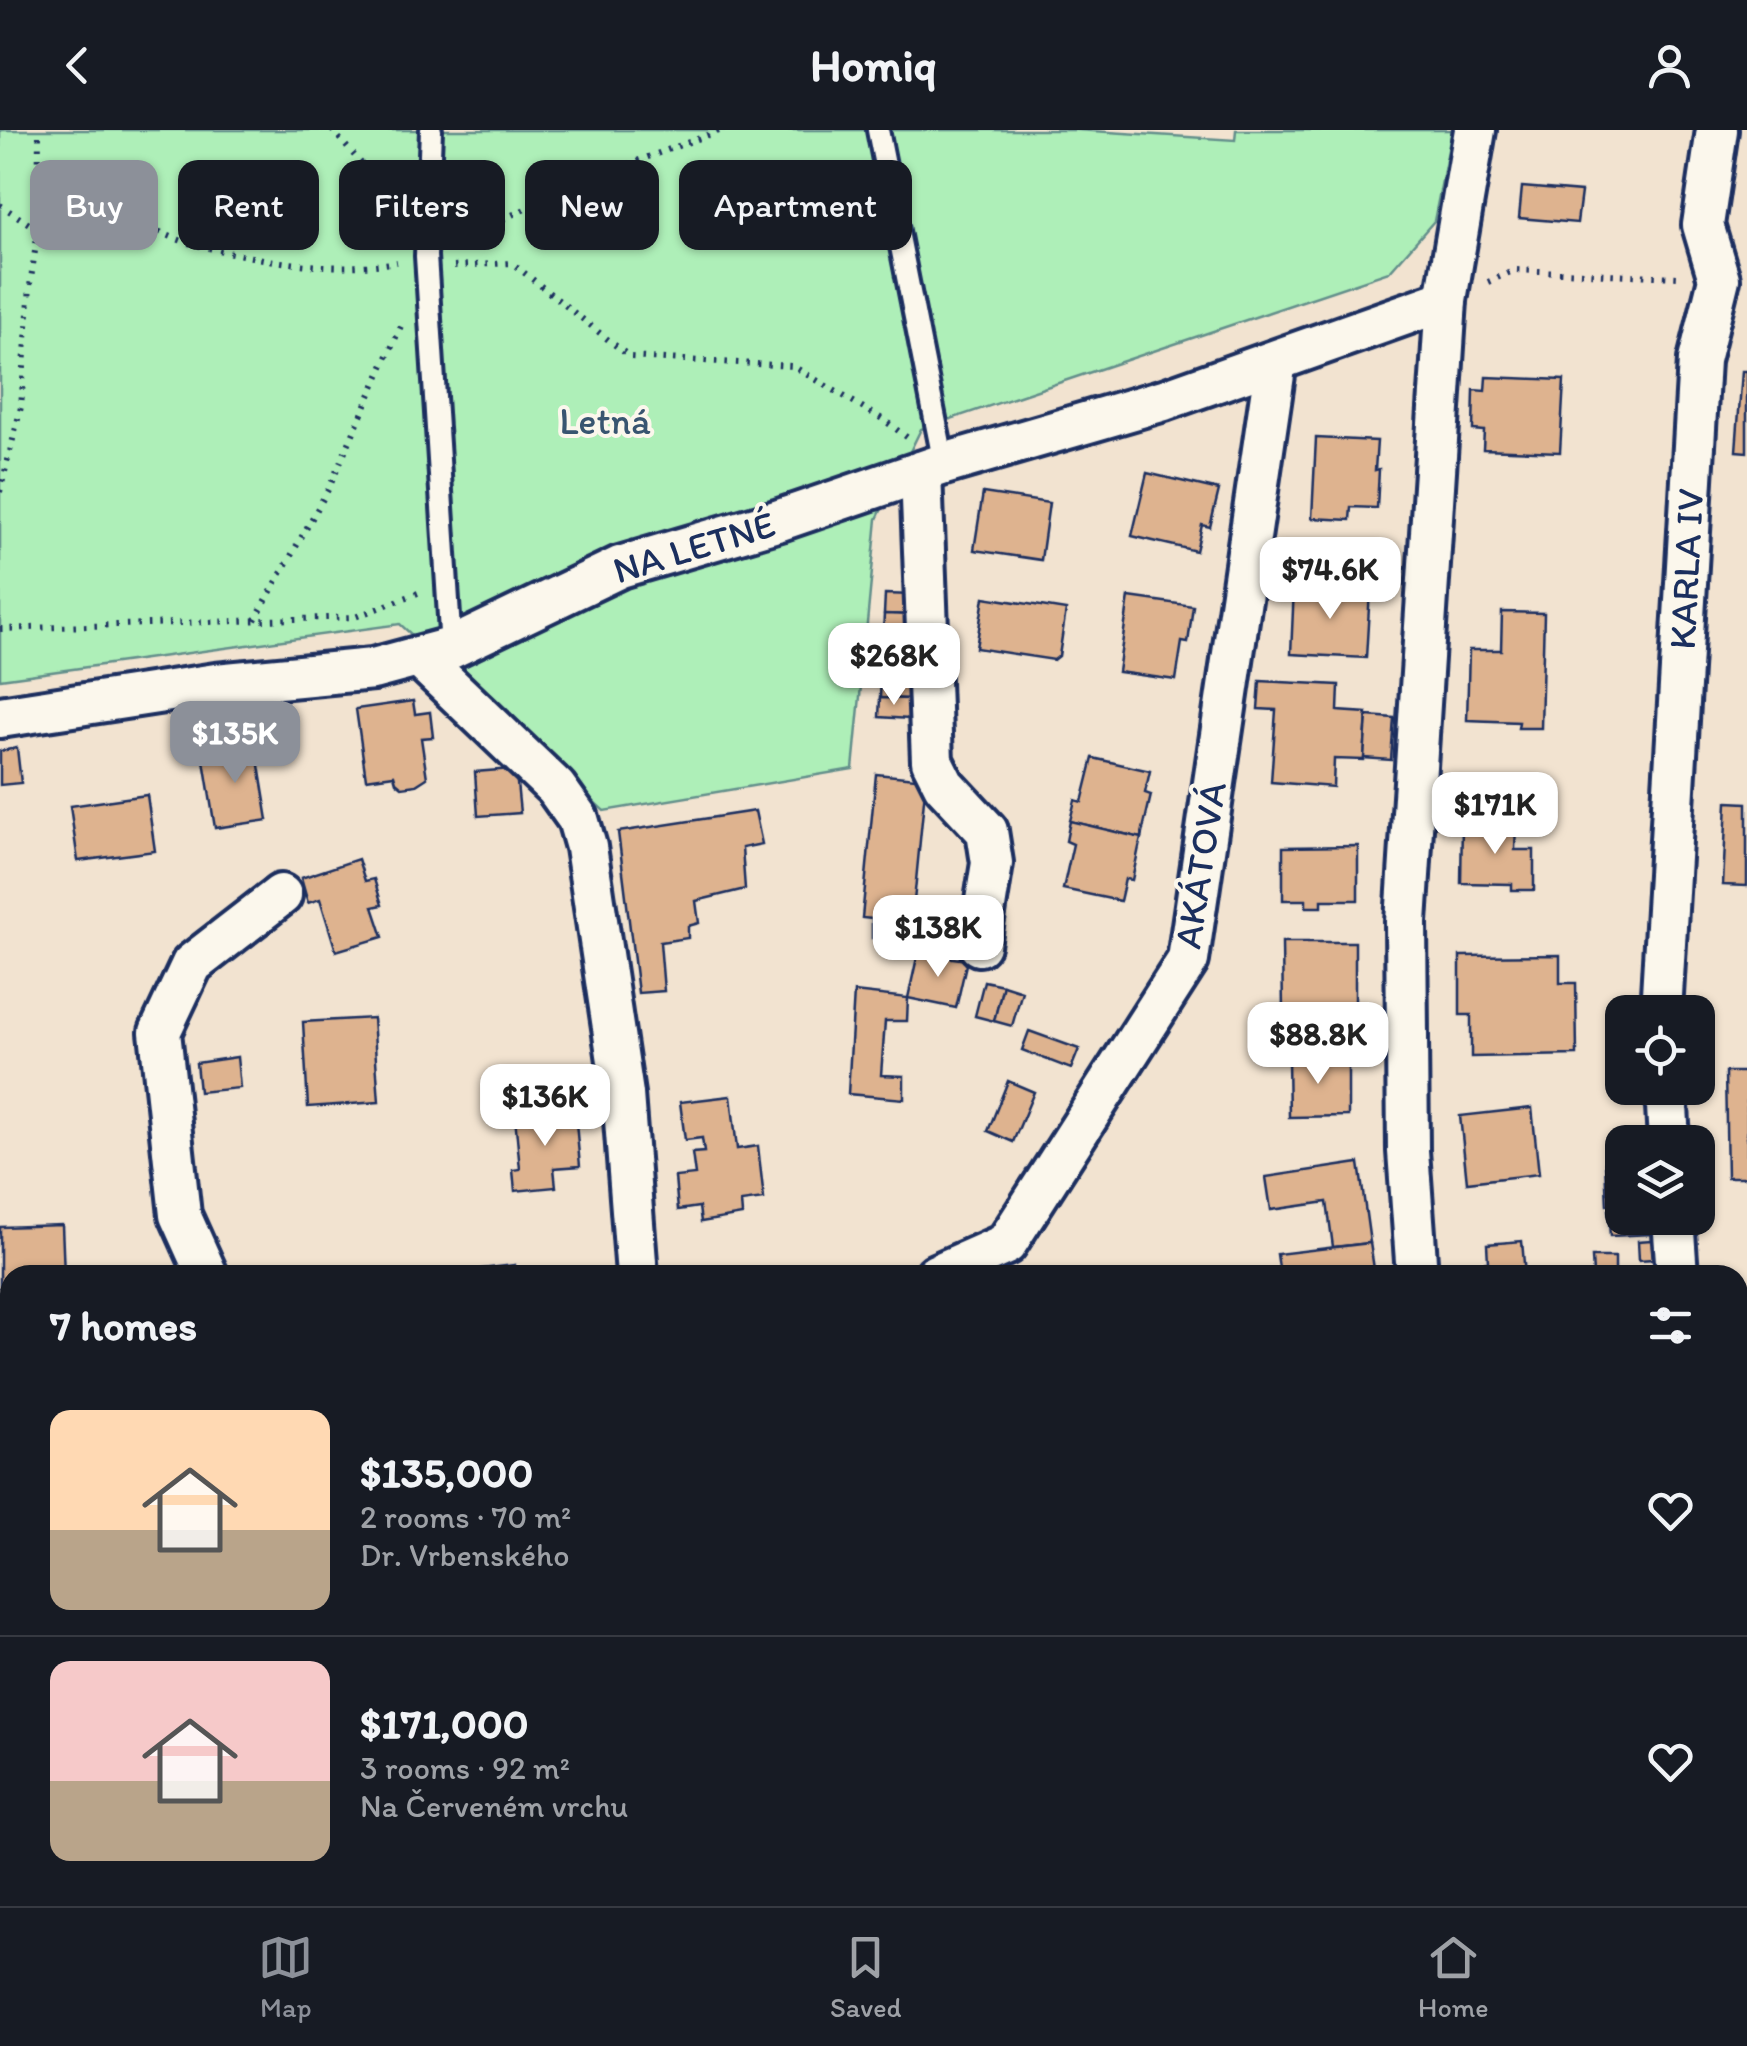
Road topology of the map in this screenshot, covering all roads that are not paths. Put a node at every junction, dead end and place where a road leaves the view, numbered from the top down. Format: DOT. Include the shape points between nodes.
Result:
graph roads {
  1 [pos="431,130"];
  2 [pos="878,130"];
  3 [pos="1476,130"];
  4 [pos="1717,130"];
  5 [pos="1733,285"];
  6 [pos="1446,300"];
  7 [pos="1276,361"];
  8 [pos="933,468"];
  9 [pos="435,653"];
  10 [pos="0,717"];
  11 [pos="281,895"];
  12 [pos="980,945"];
  13 [pos="1662,995"];
  14 [pos="1674,1235"];
  15 [pos="202,1265"];
  16 [pos="636,1265"];
  17 [pos="959,1265"];
  18 [pos="1416,1265"];
  19 [pos="1675,1265"];
  1 -- 9 [label="lane" via="426,254 447,582"];
  2 -- 8 [label="lane"];
  3 -- 6 [label="street"];
  4 -- 5 [label="street" via="1703,225"];
  5 -- 13 [label="street, KARLA IV" via="1699,360"];
  6 -- 7 [label="street, NA LETNÉ"];
  6 -- 18 [label="street" via="1406,922"];
  7 -- 8 [label="street, NA LETNÉ"];
  7 -- 17 [label="street, AKÁTOVÁ" via="1188,960 1006,1244"];
  8 -- 9 [label="street, NA LETNÉ" via="620,567"];
  8 -- 12 [label="street" via="932,761 944,785 988,831 992,863"];
  9 -- 10 [label="street, NA LETNÉ" via="374,669 216,684"];
  9 -- 16 [label="street" via="578,819 624,1094"];
  11 -- 15 [label="street" via="192,964 160,1032 180,1215"];
  14 -- 19 [label="street"];
}
